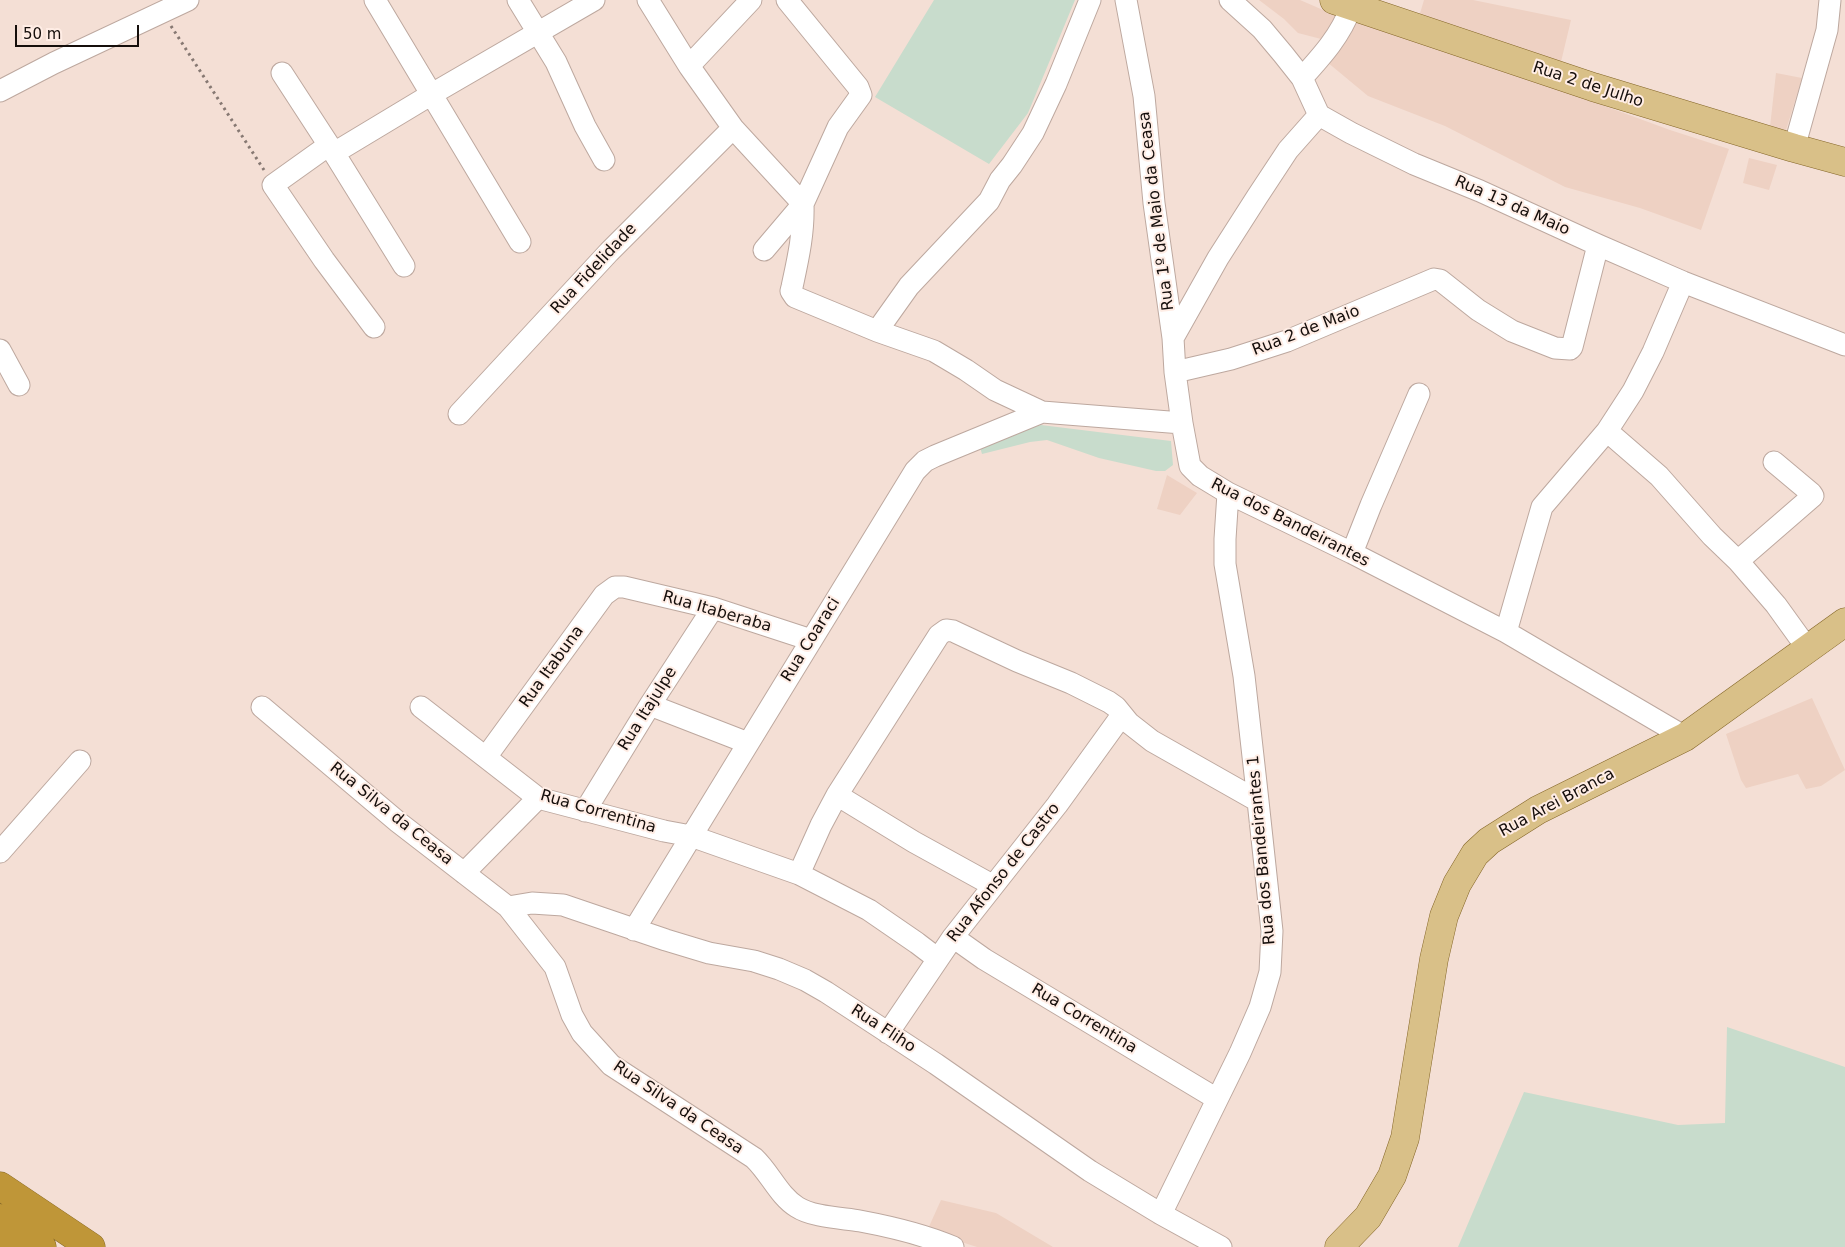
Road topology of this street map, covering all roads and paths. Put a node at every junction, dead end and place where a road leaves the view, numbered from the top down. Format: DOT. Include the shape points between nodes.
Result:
graph roads {
  1 [pos="188,0"];
  2 [pos="376,0"];
  3 [pos="518,0"];
  4 [pos="594,0"];
  5 [pos="648,0"];
  6 [pos="750,0"];
  7 [pos="787,0"];
  8 [pos="1090,0"];
  9 [pos="1126,0"];
  10 [pos="1230,0"];
  11 [pos="1830,0"];
  12 [pos="1343,3"];
  13 [pos="163,13"];
  14 [pos="539,33"];
  15 [pos="689,66"];
  16 [pos="282,73"];
  17 [pos="1302,78"];
  18 [pos="0,91"];
  19 [pos="432,94"];
  20 [pos="1319,115"];
  21 [pos="733,128"];
  22 [pos="1794,148"];
  23 [pos="332,149"];
  24 [pos="604,160"];
  25 [pos="1845,162"];
  26 [pos="273,185"];
  27 [pos="803,204"];
  28 [pos="520,242"];
  29 [pos="1598,245"];
  30 [pos="764,250"];
  31 [pos="404,266"];
  32 [pos="1683,282"];
  33 [pos="374,327"];
  34 [pos="877,331"];
  35 [pos="1173,338"];
  36 [pos="1845,345"];
  37 [pos="0,350"];
  38 [pos="1175,372"];
  39 [pos="19,385"];
  40 [pos="1419,394"];
  41 [pos="1042,412"];
  42 [pos="459,414"];
  43 [pos="1182,423"];
  44 [pos="1606,431"];
  45 [pos="1774,462"];
  46 [pos="1228,493"];
  47 [pos="1352,554"];
  48 [pos="1738,561"];
  49 [pos="624,586"];
  50 [pos="713,608"];
  51 [pos="1845,622"];
  52 [pos="1506,632"];
  53 [pos="811,640"];
  54 [pos="1807,648"];
  55 [pos="650,704"];
  56 [pos="262,707"];
  57 [pos="421,707"];
  58 [pos="1122,715"];
  59 [pos="1685,737"];
  60 [pos="748,743"];
  61 [pos="486,757"];
  62 [pos="80,761"];
  63 [pos="837,795"];
  64 [pos="538,798"];
  65 [pos="1258,801"];
  66 [pos="585,811"];
  67 [pos="691,836"];
  68 [pos="0,852"];
  69 [pos="464,873"];
  70 [pos="799,874"];
  71 [pos="992,885"];
  72 [pos="508,907"];
  73 [pos="634,930"];
  74 [pos="953,937"];
  75 [pos="938,959"];
  76 [pos="888,1032"];
  77 [pos="1218,1099"];
  78 [pos="0,1186"];
  79 [pos="1161,1214"];
  80 [pos="0,1218"];
  81 [pos="0,1245"];
  82 [pos="3,1247"];
  83 [pos="42,1247"];
  84 [pos="91,1247"];
  85 [pos="953,1247"];
  86 [pos="1221,1247"];
  87 [pos="1339,1247"];
  1 -- 13 [label="street"];
  2 -- 19 [label="street"];
  3 -- 14 [label="street"];
  4 -- 14 [label="street"];
  5 -- 15 [label="street"];
  6 -- 15 [label="street"];
  7 -- 27 [label="street" via="860,91 859,98 838,127"];
  8 -- 34 [label="street" via="1033,133 988,201 908,286"];
  9 -- 35 [label="street, Rua 1º de Maio da Ceasa" via="1144,96 1154,203"];
  10 -- 17 [label="street" via="1262,28"];
  11 -- 22 [label="street" via="1827,30"];
  12 -- 17 [label="street" via="1345,24"];
  12 -- 22 [label="main road, Rua 2 de Julho" via="1593,87"];
  13 -- 18 [label="street"];
  13 -- 26 [label="path"];
  14 -- 19 [label="street"];
  14 -- 24 [label="street"];
  15 -- 21 [label="street"];
  16 -- 23 [label="street"];
  17 -- 20 [label="street"];
  19 -- 23 [label="street"];
  19 -- 28 [label="street"];
  20 -- 29 [label="street, Rua 13 da Maio" via="1414,164"];
  20 -- 35 [label="street" via="1288,150 1257,197"];
  21 -- 27 [label="street"];
  21 -- 42 [label="street, Rua Fidelidade" via="609,252"];
  22 -- 25 [label="main road, Rua 2 de Julho"];
  23 -- 26 [label="street"];
  23 -- 31 [label="street"];
  26 -- 33 [label="street"];
  27 -- 30 [label="street"];
  27 -- 34 [label="street" via="802,241 792,291 799,299"];
  29 -- 32 [label="street, Rua 13 da Maio"];
  29 -- 38 [label="street, Rua 2 de Maio" via="1572,347 1567,350 1512,331 1434,279 1286,341 1231,359"];
  32 -- 36 [label="street, Rua 13 da Maio"];
  32 -- 44 [label="street" via="1633,391"];
  34 -- 41 [label="street" via="934,351 995,390"];
  35 -- 38 [label="street, Rua 1º de Maio da Ceasa"];
  37 -- 39 [label="street"];
  38 -- 43 [label="street, Rua 1º de Maio da Ceasa"];
  40 -- 47 [label="street"];
  41 -- 43 [label="street"];
  41 -- 53 [label="street, Rua Coaraci" via="925,461"];
  43 -- 46 [label="street, Rua dos Bandeirantes" via="1190,466"];
  44 -- 48 [label="street" via="1659,476"];
  44 -- 52 [label="street" via="1542,507"];
  45 -- 48 [label="street" via="1813,496"];
  46 -- 47 [label="street, Rua dos Bandeirantes"];
  46 -- 65 [label="street, Rua dos Bandeirantes 1" via="1225,564 1244,676"];
  47 -- 52 [label="street, Rua dos Bandeirantes"];
  48 -- 54 [label="street"];
  49 -- 50 [label="street, Rua Itaberaba"];
  49 -- 61 [label="street, Rua Itabuna" via="615,587 604,595"];
  50 -- 53 [label="street, Rua Itaberaba"];
  50 -- 55 [label="street, Rua Itajulpe"];
  51 -- 54 [label="main road, Rua Arei Branca"];
  52 -- 59 [label="street, Rua dos Bandeirantes"];
  53 -- 60 [label="street, Rua Coaraci"];
  54 -- 59 [label="main road, Rua Arei Branca"];
  55 -- 60 [label="street"];
  55 -- 66 [label="street, Rua Itajulpe"];
  56 -- 69 [label="street, Rua Silva da Ceasa" via="398,822"];
  57 -- 61 [label="street, Rua Correntina"];
  58 -- 63 [label="street" via="1110,702 1071,682 946,630 939,635"];
  58 -- 65 [label="street" via="1152,741"];
  58 -- 71 [label="street, Rua Afonso de Castro"];
  59 -- 87 [label="main road, Rua Arei Branca" via="1538,810 1489,841 1475,854 1457,884 1444,916 1403,1146 1392,1176 1368,1217"];
  60 -- 67 [label="street, Rua Coaraci"];
  61 -- 64 [label="street, Rua Correntina"];
  62 -- 68 [label="street"];
  63 -- 70 [label="street"];
  63 -- 71 [label="street"];
  64 -- 66 [label="street, Rua Correntina"];
  64 -- 69 [label="street"];
  65 -- 77 [label="street, Rua dos Bandeirantes 1" via="1272,932 1270,972 1260,1007"];
  66 -- 67 [label="street, Rua Correntina"];
  67 -- 70 [label="street, Rua Correntina"];
  67 -- 73 [label="street, Rua Coaraci"];
  69 -- 72 [label="street, Rua Silva da Ceasa"];
  70 -- 75 [label="street, Rua Correntina" via="869,910"];
  71 -- 74 [label="street, Rua Afonso de Castro"];
  72 -- 73 [label="street, Rua Fliho" via="555,903"];
  72 -- 85 [label="street, Rua Silva da Ceasa" via="555,967 572,1015 595,1049 611,1065 754,1158 795,1206 804,1211 896,1228"];
  73 -- 76 [label="street, Rua Fliho" via="709,953 779,969 826,992"];
  74 -- 75 [label="street, Rua Afonso de Castro"];
  74 -- 77 [label="street, Rua Correntina" via="984,959"];
  75 -- 76 [label="street, Rua Afonso de Castro"];
  76 -- 79 [label="street, Rua Fliho" via="1090,1171"];
  77 -- 79 [label="street, Rua dos Bandeirantes 1"];
  78 -- 84 [label="highway"];
  79 -- 86 [label="street, Rua Fliho"];
  80 -- 83 [label="highway"];
  81 -- 82 [label="highway"];
}
